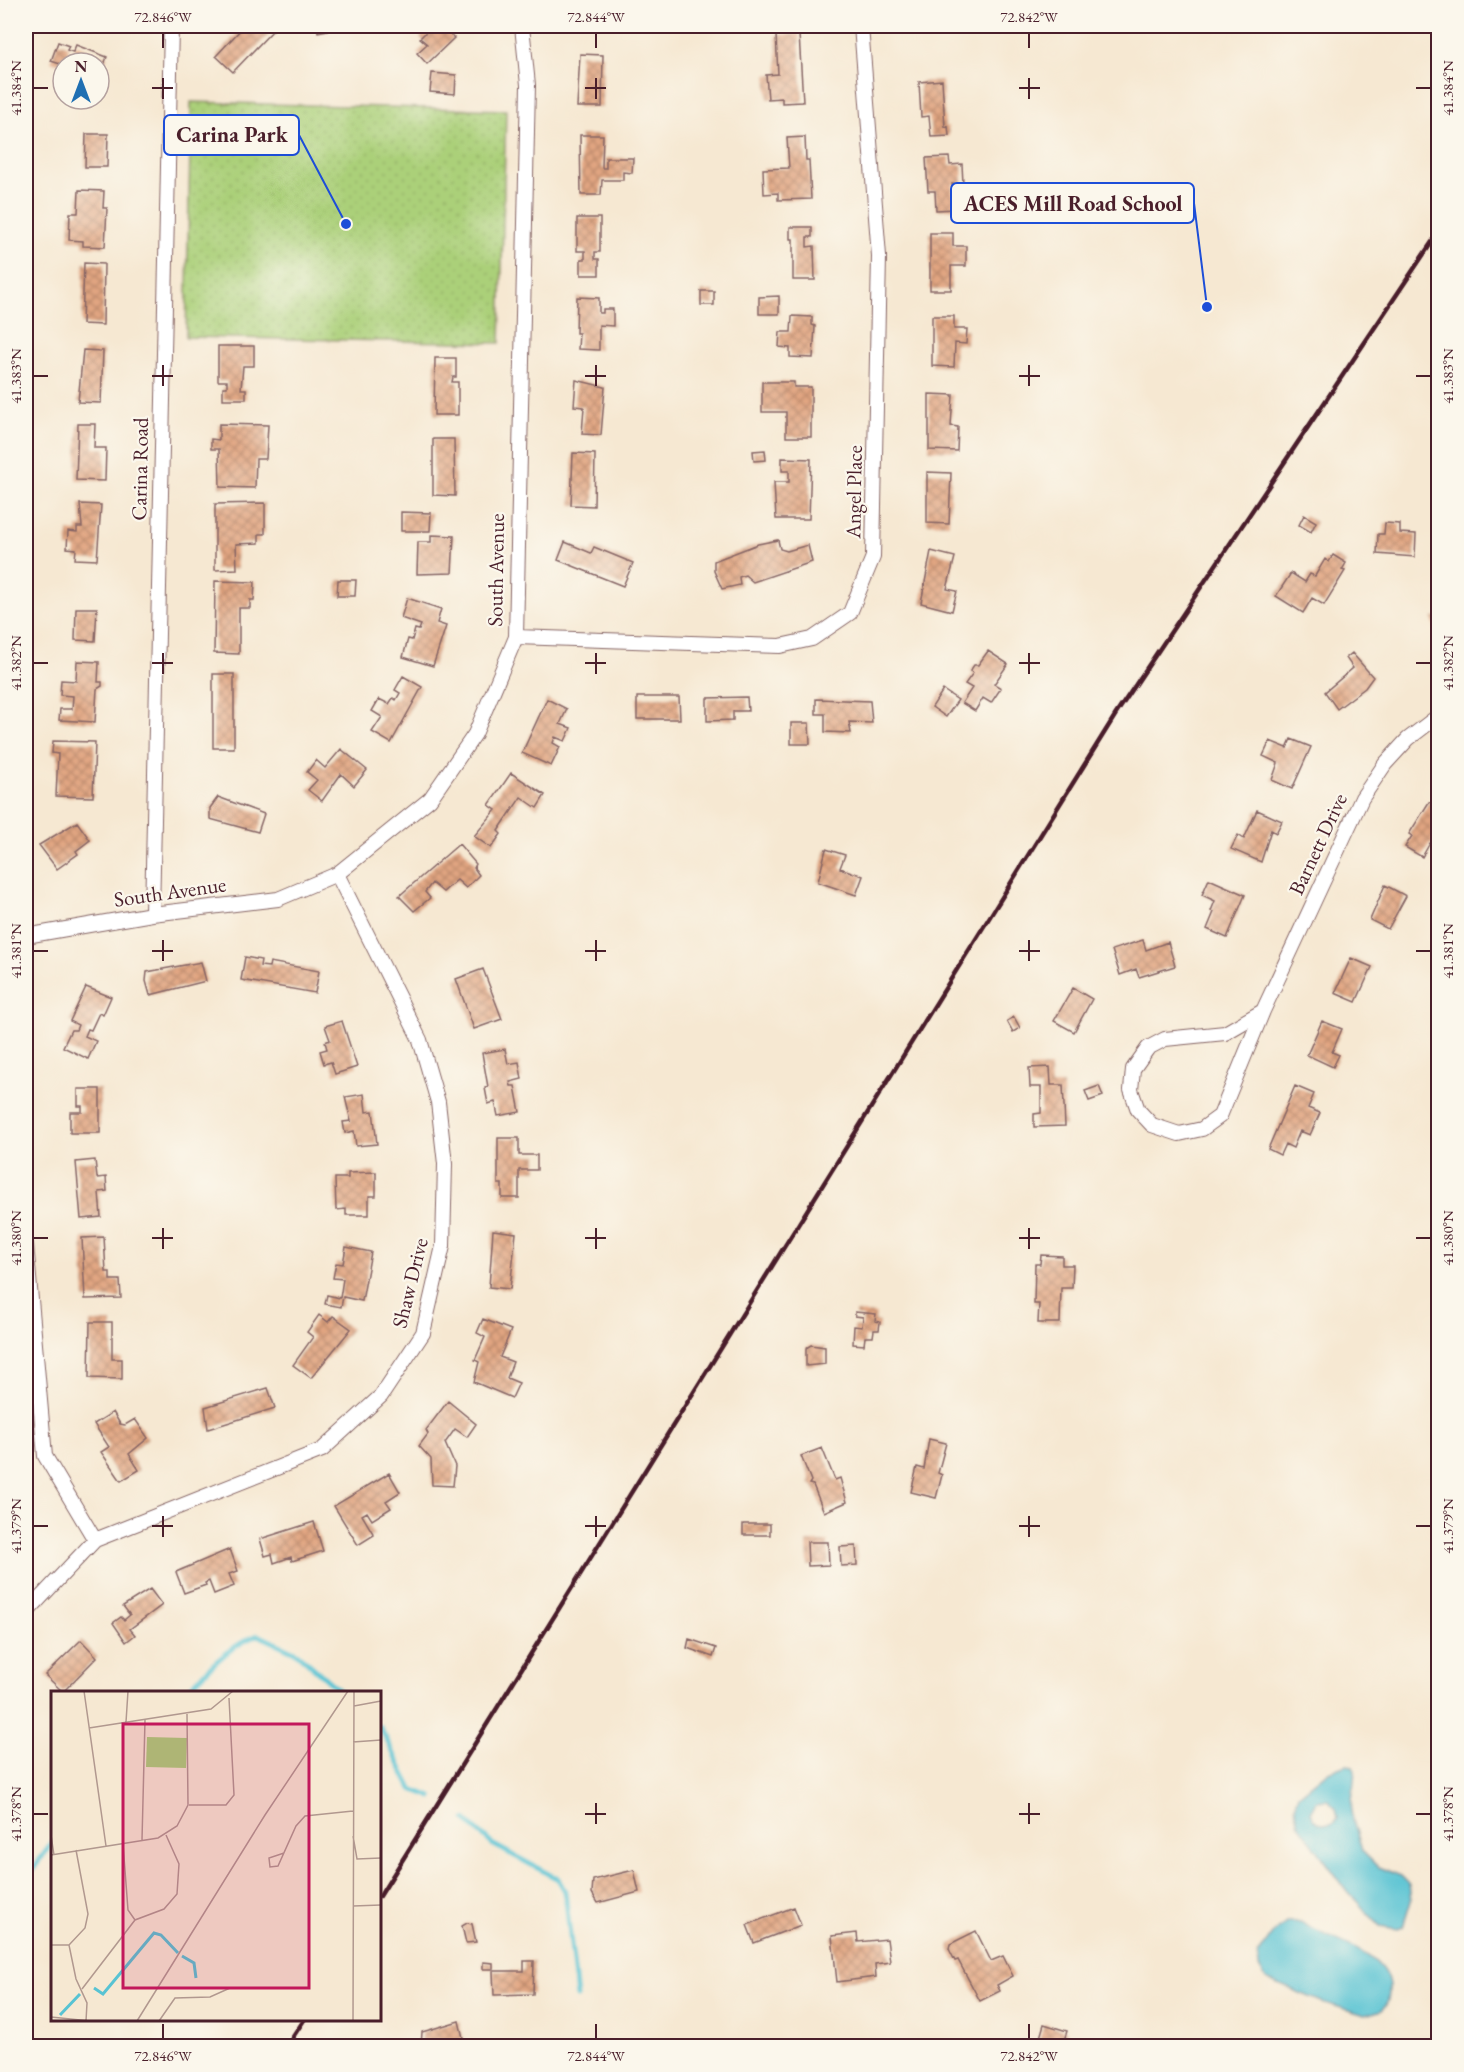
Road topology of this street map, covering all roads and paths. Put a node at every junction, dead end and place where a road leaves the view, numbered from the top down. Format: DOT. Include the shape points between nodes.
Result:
graph roads {
  1 [pos="171,26"];
  2 [pos="522,26"];
  3 [pos="861,26"];
  4 [pos="516,637"];
  5 [pos="1438,716"];
  6 [pos="337,874"];
  7 [pos="152,914"];
  8 [pos="26,936"];
  9 [pos="1263,1011"];
  10 [pos="26,1244"];
  11 [pos="95,1540"];
  12 [pos="26,1613"];
  1 -- 7 [label="street, Carina Road"];
  2 -- 4 [label="street, South Avenue" via="528,85"];
  3 -- 4 [label="street, Angel Place" via="879,256 878,374 873,557 850,614 812,639 780,646"];
  4 -- 6 [label="street, South Avenue" via="475,734 430,799"];
  5 -- 9 [label="street, Barnett Drive" via="1408,739 1362,798"];
  6 -- 7 [label="street, South Avenue" via="278,899"];
  6 -- 11 [label="street, Shaw Drive" via="420,1040 438,1102 445,1164 443,1246 423,1333 381,1396 322,1450"];
  7 -- 8 [label="street, South Avenue"];
  9 -- 9 [label="street, Barnett Drive" via="1220,1116 1202,1129 1179,1134 1152,1125 1138,1110 1131,1090 1133,1069 1148,1048 1165,1039 1225,1033"];
  10 -- 11 [label="street" via="45,1456"];
  11 -- 12 [label="street, Shaw Drive"];
}
